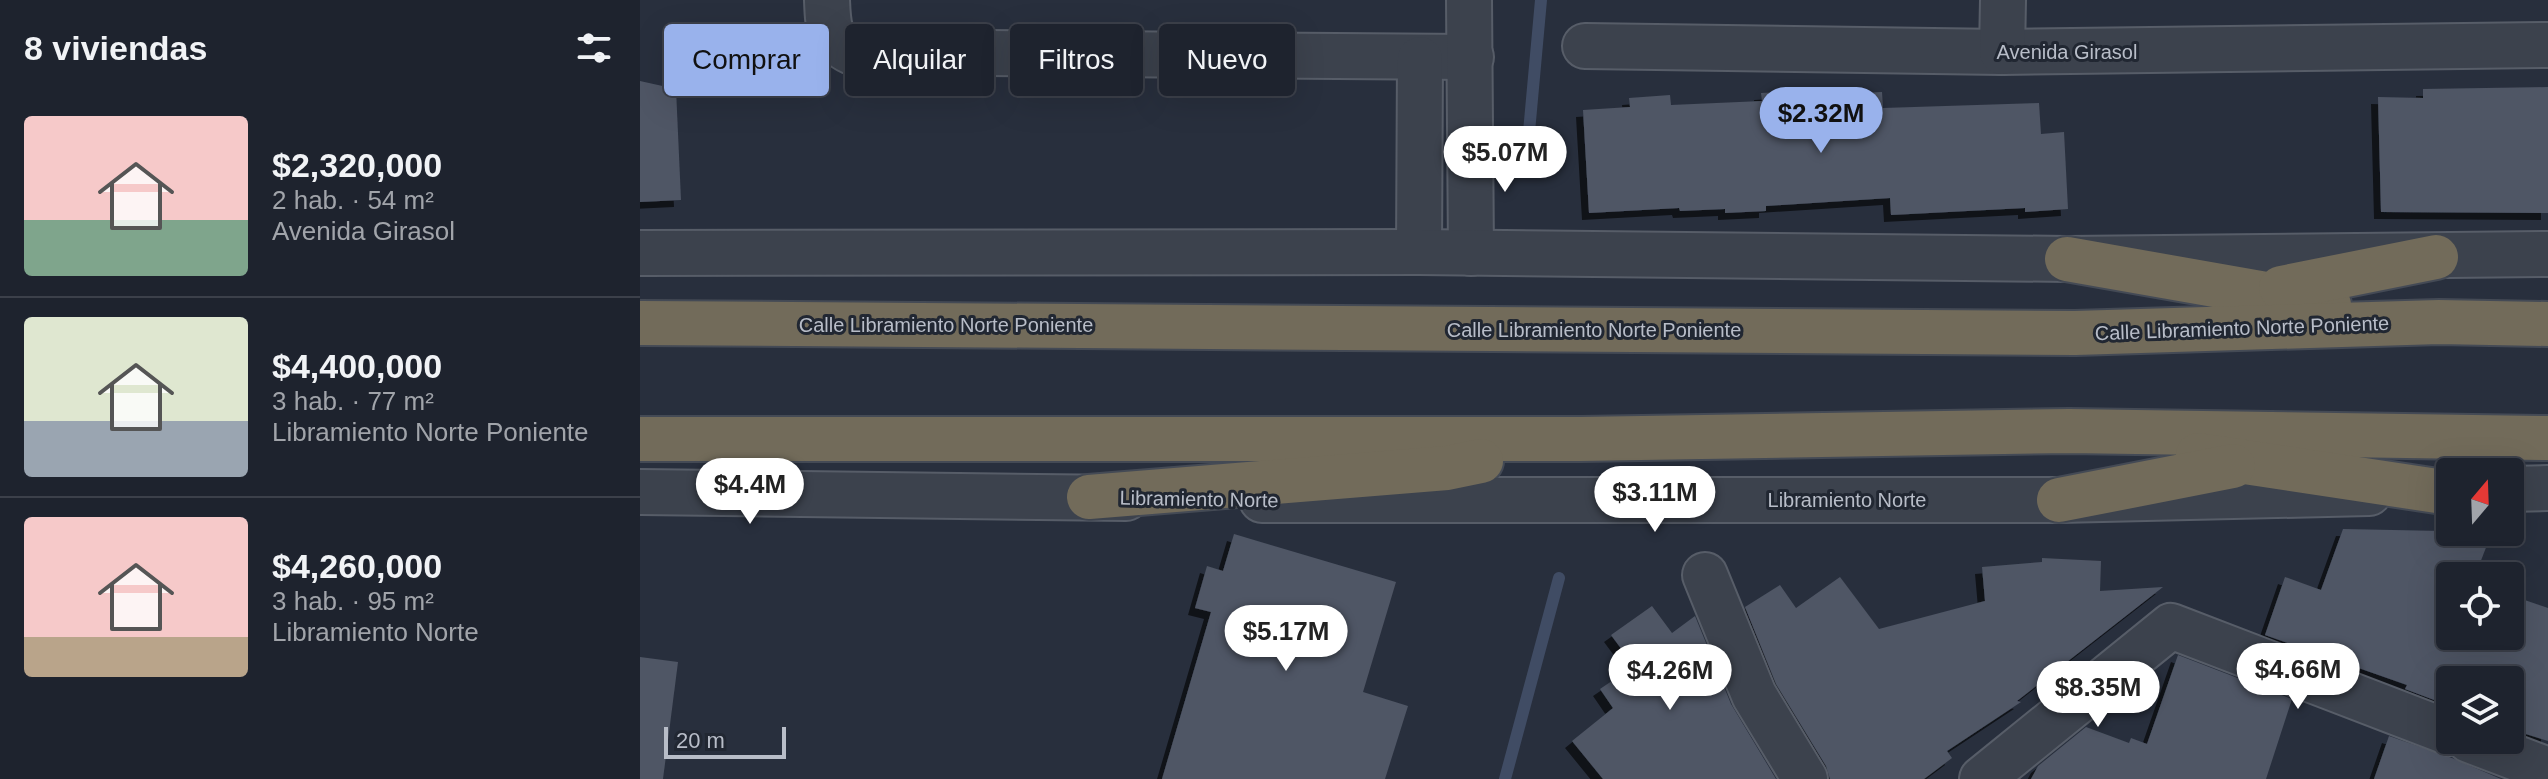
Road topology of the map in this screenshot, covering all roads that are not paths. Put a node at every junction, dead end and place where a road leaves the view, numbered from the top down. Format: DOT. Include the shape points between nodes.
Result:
graph roads {
  1 [pos="827,0"];
  2 [pos="1469,0"];
  3 [pos="2003,0"];
  4 [pos="2548,45"];
  5 [pos="1585,46"];
  6 [pos="2002,52"];
  7 [pos="1471,57"];
  8 [pos="1420,59"];
  9 [pos="1419,177"];
  10 [pos="1471,178"];
  11 [pos="1419,252"];
  12 [pos="640,253"];
  13 [pos="1471,253"];
  14 [pos="2548,254"];
  15 [pos="2436,257"];
  16 [pos="2067,259"];
  17 [pos="2254,294"];
  18 [pos="2439,322"];
  19 [pos="640,323"];
  20 [pos="2548,324"];
  21 [pos="2075,333"];
  22 [pos="2069,431"];
  23 [pos="2548,438"];
  24 [pos="640,439"];
  25 [pos="1580,439"];
  26 [pos="2413,439"];
  27 [pos="2243,464"];
  28 [pos="2548,488"];
  29 [pos="2524,489"];
  30 [pos="2436,490"];
  31 [pos="2436,491"];
  32 [pos="640,492"];
  33 [pos="1089,497"];
  34 [pos="2059,500"];
  35 [pos="1705,575"];
  36 [pos="2436,728"];
  37 [pos="2506,754"];
  38 [pos="2548,770"];
  39 [pos="1805,779"];
  40 [pos="1982,779"];
  1 -- 8 [label="street" via="828,29 837,45 852,52"];
  2 -- 7 [label="street"];
  3 -- 6 [label="street"];
  4 -- 6 [label="street, Avenida Girasol"];
  5 -- 6 [label="street, Avenida Girasol"];
  7 -- 8 [label="street"];
  7 -- 10 [label="street"];
  8 -- 9 [label="street"];
  9 -- 10 [label="street"];
  9 -- 11 [label="street"];
  10 -- 13 [label="street"];
  11 -- 12 [label="street"];
  11 -- 13 [label="street"];
  13 -- 16 [label="street"];
  14 -- 15 [label="street"];
  15 -- 16 [label="street"];
  15 -- 17 [label="highway"];
  16 -- 17 [label="highway"];
  17 -- 18 [label="highway"];
  17 -- 21 [label="highway"];
  18 -- 20 [label="highway, Calle Libramiento Norte Poniente"];
  18 -- 21 [label="highway, Calle Libramiento Norte Poniente"];
  19 -- 21 [label="highway, Calle Libramiento Norte Poniente"];
  22 -- 25 [label="highway"];
  22 -- 26 [label="highway"];
  22 -- 27 [label="highway"];
  23 -- 26 [label="highway"];
  24 -- 25 [label="highway"];
  25 -- 33 [label="highway" via="1447,468"];
  26 -- 27 [label="highway"];
  27 -- 30 [label="highway"];
  27 -- 34 [label="highway"];
  28 -- 29 [label="street"];
  31 -- 34 [label="street, Libramiento Norte"];
  32 -- 33 [label="street, Libramiento Norte"];
  33 -- 34 [label="street, Libramiento Norte"];
  35 -- 39 [label="street" via="1754,695"];
  36 -- 40 [label="street" via="2171,626"];
  37 -- 38 [label="street"];
}
